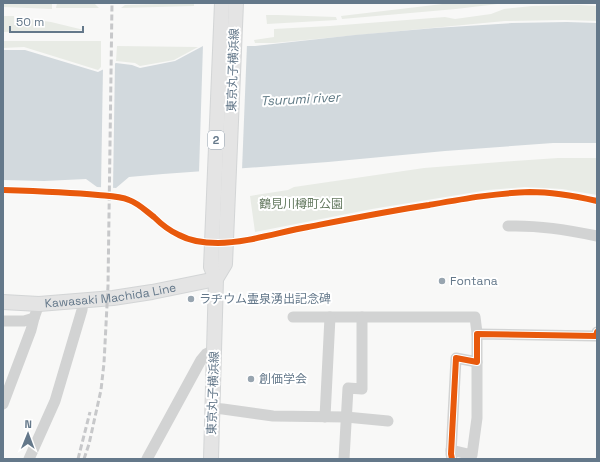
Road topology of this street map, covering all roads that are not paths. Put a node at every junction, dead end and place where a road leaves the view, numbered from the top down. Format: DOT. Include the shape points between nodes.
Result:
graph roads {
  1 [pos="221,8"];
  2 [pos="236,8"];
  3 [pos="508,226"];
  4 [pos="597,236"];
  5 [pos="218,270"];
  6 [pos="83,300"];
  7 [pos="3,302"];
  8 [pos="39,304"];
  9 [pos="293,317"];
  10 [pos="330,317"];
  11 [pos="362,317"];
  12 [pos="34,318"];
  13 [pos="3,321"];
  14 [pos="597,332"];
  15 [pos="478,334"];
  16 [pos="214,350"];
  17 [pos="477,362"];
  18 [pos="3,373"];
  19 [pos="15,373"];
  20 [pos="3,404"];
  21 [pos="212,408"];
  22 [pos="325,417"];
  23 [pos="346,417"];
  24 [pos="388,421"];
  25 [pos="452,455"];
  26 [pos="29,459"];
  27 [pos="147,459"];
  28 [pos="211,459"];
  29 [pos="344,459"];
  1 -- 5 [label="main road, 東京丸子横浜線 / 2"];
  2 -- 5 [label="main road, 東京丸子横浜線 / 2"];
  3 -- 4 [label="street" via="550,227"];
  5 -- 6 [label="main road, Kawasaki Machida Line" via="152,292"];
  5 -- 16 [label="main road, 東京丸子横浜線 / 2"];
  6 -- 8 [label="main road, Kawasaki Machida Line"];
  6 -- 26 [label="street" via="55,401"];
  7 -- 8 [label="main road, Kawasaki Machida Line"];
  8 -- 12 [label="street"];
  9 -- 10 [label="street"];
  10 -- 11 [label="street"];
  10 -- 22 [label="street"];
  11 -- 15 [label="street" via="475,317"];
  11 -- 23 [label="street" via="362,389 348,388"];
  12 -- 13 [label="street" via="24,321"];
  12 -- 19 [label="street"];
  14 -- 15 [label="street" via="596,336"];
  15 -- 17 [label="street"];
  16 -- 21 [label="main road, 東京丸子横浜線 / 2"];
  16 -- 27 [label="street" via="201,360"];
  17 -- 25 [label="street" via="477,418 472,454"];
  17 -- 25 [label="street" via="456,358"];
  18 -- 19 [label="street"];
  19 -- 20 [label="street"];
  21 -- 22 [label="street" via="273,416"];
  21 -- 28 [label="main road, 東京丸子横浜線 / 2"];
  22 -- 23 [label="street"];
  23 -- 24 [label="street"];
  23 -- 29 [label="street"];
}
